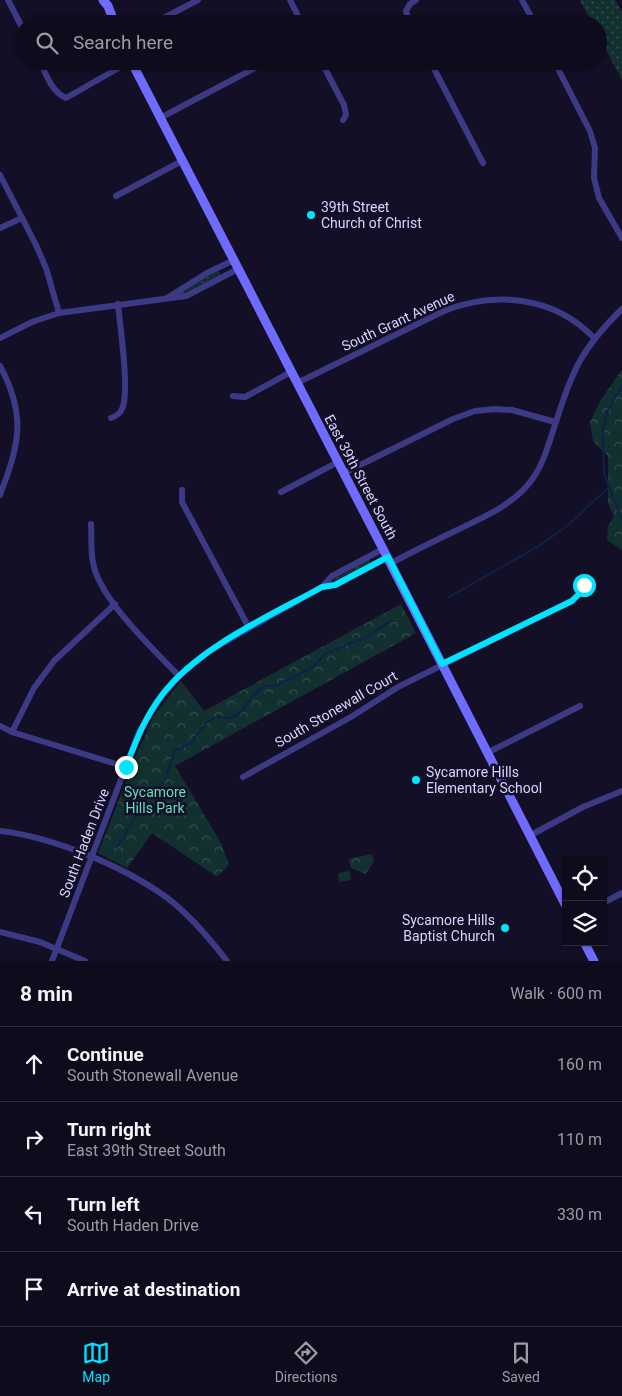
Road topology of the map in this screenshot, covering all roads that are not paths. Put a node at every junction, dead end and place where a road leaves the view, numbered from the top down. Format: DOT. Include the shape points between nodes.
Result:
graph roads {
  1 [pos="8,0"];
  2 [pos="198,0"];
  3 [pos="290,0"];
  4 [pos="416,0"];
  5 [pos="522,0"];
  6 [pos="106,2"];
  7 [pos="16,15"];
  8 [pos="111,15"];
  9 [pos="169,15"];
  10 [pos="298,15"];
  11 [pos="407,15"];
  12 [pos="530,15"];
  13 [pos="44,70"];
  14 [pos="115,70"];
  15 [pos="136,70"];
  16 [pos="251,70"];
  17 [pos="326,70"];
  18 [pos="435,70"];
  19 [pos="559,70"];
  20 [pos="160,118"];
  21 [pos="343,120"];
  22 [pos="182,162"];
  23 [pos="483,162"];
  24 [pos="0,175"];
  25 [pos="116,196"];
  26 [pos="22,218"];
  27 [pos="0,228"];
  28 [pos="622,238"];
  29 [pos="234,260"];
  30 [pos="238,269"];
  31 [pos="166,298"];
  32 [pos="118,304"];
  33 [pos="622,309"];
  34 [pos="59,313"];
  35 [pos="0,338"];
  36 [pos="594,338"];
  37 [pos="0,366"];
  38 [pos="291,372"];
  39 [pos="297,384"];
  40 [pos="233,396"];
  41 [pos="111,418"];
  42 [pos="555,422"];
  43 [pos="338,462"];
  44 [pos="344,473"];
  45 [pos="182,490"];
  46 [pos="281,492"];
  47 [pos="0,495"];
  48 [pos="91,524"];
  49 [pos="387,556"];
  50 [pos="584,585"];
  51 [pos="115,604"];
  52 [pos="250,628"];
  53 [pos="442,664"];
  54 [pos="179,676"];
  55 [pos="580,706"];
  56 [pos="0,726"];
  57 [pos="12,732"];
  58 [pos="487,753"];
  59 [pos="126,767"];
  60 [pos="243,777"];
  61 [pos="622,791"];
  62 [pos="0,832"];
  63 [pos="528,836"];
  64 [pos="92,858"];
  65 [pos="622,893"];
  66 [pos="563,901"];
  67 [pos="605,901"];
  68 [pos="0,932"];
  69 [pos="586,946"];
  70 [pos="57,948"];
  71 [pos="52,961"];
  72 [pos="85,961"];
  73 [pos="227,961"];
  74 [pos="594,961"];
  1 -- 7 [label="street"];
  2 -- 9 [label="street"];
  3 -- 10 [label="street"];
  4 -- 11 [label="street" via="410,4"];
  5 -- 12 [label="street"];
  6 -- 8 [label="main road"];
  13 -- 14 [label="street" via="53,88 66,98"];
  15 -- 20 [label="main road, East 39th Street South"];
  16 -- 20 [label="street"];
  17 -- 21 [label="street" via="344,105 346,115"];
  18 -- 23 [label="street"];
  19 -- 28 [label="street" via="590,131 595,148 594,178 599,198"];
  20 -- 22 [label="main road, East 39th Street South"];
  22 -- 25 [label="street"];
  22 -- 29 [label="main road, East 39th Street South"];
  24 -- 26 [label="street"];
  26 -- 27 [label="street"];
  26 -- 34 [label="street" via="46,268"];
  29 -- 30 [label="main road, East 39th Street South"];
  29 -- 31 [label="street"];
  30 -- 31 [label="street" via="186,296"];
  30 -- 38 [label="main road, East 39th Street South"];
  31 -- 32 [label="street"];
  32 -- 34 [label="street"];
  32 -- 41 [label="street" via="126,384 124,406"];
  33 -- 36 [label="street, South Haden Drive"];
  34 -- 35 [label="street"];
  36 -- 39 [label="street, South Grant Avenue" via="573,320 544,306 511,299 479,300 444,311"];
  36 -- 42 [label="street, South Haden Drive" via="571,376"];
  37 -- 47 [label="street" via="15,402 17,439"];
  38 -- 39 [label="main road, East 39th Street South"];
  38 -- 40 [label="street" via="245,397"];
  39 -- 43 [label="main road, East 39th Street South"];
  42 -- 44 [label="street" via="512,410 475,411"];
  42 -- 49 [label="street, South Haden Drive" via="541,465 532,481 513,499 480,518"];
  43 -- 44 [label="main road, East 39th Street South"];
  43 -- 46 [label="street"];
  44 -- 49 [label="main road, East 39th Street South"];
  45 -- 52 [label="street" via="182,502"];
  48 -- 51 [label="street" via="93,565 101,585"];
  49 -- 52 [label="street, South Haden Drive" via="332,576 322,587"];
  49 -- 53 [label="main road, East 39th Street South"];
  50 -- 53 [label="street, South Stonewall Court" via="572,601"];
  51 -- 54 [label="street"];
  51 -- 57 [label="street" via="54,662 34,688"];
  52 -- 54 [label="street, South Haden Drive" via="209,651"];
  53 -- 58 [label="main road, East 39th Street South"];
  53 -- 60 [label="street, South Stonewall Court"];
  54 -- 59 [label="street, South Haden Drive" via="146,719"];
  55 -- 58 [label="street"];
  56 -- 57 [label="street"];
  57 -- 59 [label="street"];
  58 -- 63 [label="main road, East 39th Street South"];
  59 -- 64 [label="street, South Haden Drive"];
  61 -- 63 [label="street"];
  62 -- 64 [label="street" via="54,843"];
  63 -- 66 [label="main road, East 39th Street South"];
  64 -- 70 [label="street, South Haden Drive"];
  64 -- 73 [label="street" via="140,880 168,899 209,938"];
  65 -- 67 [label="street"];
  68 -- 70 [label="street"];
  69 -- 74 [label="main road"];
  70 -- 71 [label="street, South Haden Drive"];
  70 -- 72 [label="street"];
}
